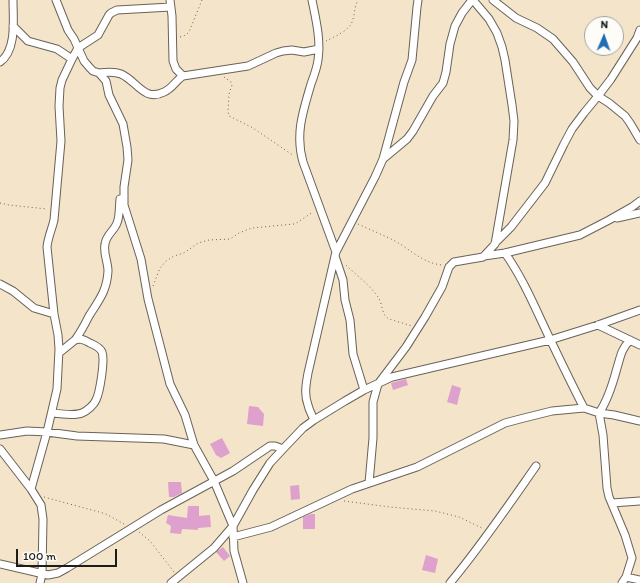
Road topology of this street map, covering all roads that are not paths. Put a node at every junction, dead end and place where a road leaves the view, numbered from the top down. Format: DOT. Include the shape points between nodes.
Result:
graph roads {
  1 [pos="13,0"];
  2 [pos="56,0"];
  3 [pos="312,0"];
  4 [pos="418,0"];
  5 [pos="473,0"];
  6 [pos="493,0"];
  7 [pos="170,4"];
  8 [pos="13,26"];
  9 [pos="640,30"];
  10 [pos="638,38"];
  11 [pos="319,47"];
  12 [pos="78,48"];
  13 [pos="72,59"];
  14 [pos="1,60"];
  15 [pos="99,73"];
  16 [pos="183,76"];
  17 [pos="598,96"];
  18 [pos="640,140"];
  19 [pos="383,159"];
  20 [pos="124,194"];
  21 [pos="640,201"];
  22 [pos="640,213"];
  23 [pos="609,220"];
  24 [pos="495,244"];
  25 [pos="505,253"];
  26 [pos="336,254"];
  27 [pos="483,257"];
  28 [pos="0,284"];
  29 [pos="640,310"];
  30 [pos="54,314"];
  31 [pos="598,325"];
  32 [pos="75,340"];
  33 [pos="550,340"];
  34 [pos="630,340"];
  35 [pos="640,345"];
  36 [pos="59,353"];
  37 [pos="378,384"];
  38 [pos="364,390"];
  39 [pos="584,408"];
  40 [pos="52,413"];
  41 [pos="599,413"];
  42 [pos="314,420"];
  43 [pos="640,421"];
  44 [pos="47,432"];
  45 [pos="0,435"];
  46 [pos="194,445"];
  47 [pos="283,448"];
  48 [pos="0,449"];
  49 [pos="536,466"];
  50 [pos="214,481"];
  51 [pos="369,483"];
  52 [pos="33,492"];
  53 [pos="640,500"];
  54 [pos="612,503"];
  55 [pos="232,526"];
  56 [pos="233,537"];
  57 [pos="0,564"];
  58 [pos="42,574"];
  59 [pos="624,580"];
  60 [pos="640,580"];
  61 [pos="40,583"];
  62 [pos="171,583"];
  63 [pos="243,583"];
  64 [pos="450,583"];
  1 -- 8 [label="street"];
  2 -- 12 [label="street"];
  3 -- 11 [label="street"];
  4 -- 19 [label="street" via="412,60"];
  5 -- 19 [label="street" via="455,26 443,83 407,139"];
  5 -- 24 [label="street" via="489,19 502,47 514,121"];
  6 -- 17 [label="street" via="516,18 553,39"];
  7 -- 12 [label="street" via="117,10 106,18 98,35"];
  7 -- 16 [label="street" via="174,65"];
  8 -- 13 [label="street" via="28,41 57,50"];
  8 -- 14 [label="street" via="7,55"];
  9 -- 10 [label="street"];
  10 -- 17 [label="street"];
  11 -- 16 [label="street" via="304,52 283,51 248,66"];
  11 -- 26 [label="street" via="318,62 301,123 300,153"];
  12 -- 13 [label="street"];
  12 -- 15 [label="street" via="87,64"];
  13 -- 30 [label="street" via="60,88 61,141 53,225 47,248"];
  15 -- 16 [label="street" via="121,74 143,92 153,95 171,88"];
  15 -- 20 [label="street" via="106,82 109,95 123,124 128,160"];
  17 -- 18 [label="street" via="625,116"];
  17 -- 24 [label="street" via="572,129 545,183"];
  19 -- 26 [label="street"];
  20 -- 32 [label="street" via="120,199 117,223 105,242 108,270 105,288"];
  20 -- 46 [label="street" via="125,210 141,259 148,300 170,384 185,415"];
  21 -- 23 [label="street"];
  22 -- 23 [label="street"];
  23 -- 25 [label="street" via="576,236"];
  24 -- 27 [label="street"];
  25 -- 27 [label="street"];
  25 -- 33 [label="street" via="529,293"];
  26 -- 38 [label="street" via="350,320 353,354"];
  26 -- 42 [label="street" via="306,388 308,405"];
  27 -- 37 [label="street" via="451,264 439,292 418,328"];
  28 -- 30 [label="street" via="34,308"];
  29 -- 31 [label="street"];
  30 -- 36 [label="street"];
  31 -- 33 [label="street"];
  31 -- 34 [label="street"];
  32 -- 36 [label="street"];
  32 -- 40 [label="street" via="84,340 101,350 100,387 94,404 81,414"];
  33 -- 37 [label="street" via="392,377"];
  33 -- 39 [label="street"];
  34 -- 35 [label="street"];
  34 -- 41 [label="street" via="621,352 618,367"];
  36 -- 40 [label="street" via="58,389"];
  37 -- 38 [label="street"];
  37 -- 51 [label="street" via="373,402"];
  38 -- 42 [label="street"];
  39 -- 41 [label="street"];
  39 -- 51 [label="street" via="552,411 505,423 417,467"];
  40 -- 44 [label="street"];
  41 -- 43 [label="street"];
  41 -- 54 [label="street" via="607,488"];
  42 -- 47 [label="street"];
  44 -- 45 [label="street" via="27,431"];
  44 -- 46 [label="street" via="77,436 164,439"];
  44 -- 52 [label="street"];
  46 -- 50 [label="street"];
  47 -- 50 [label="street" via="270,446"];
  47 -- 55 [label="street" via="270,462"];
  48 -- 52 [label="street"];
  49 -- 64 [label="street" via="490,533"];
  50 -- 55 [label="street"];
  50 -- 58 [label="street" via="58,573"];
  51 -- 56 [label="street" via="271,527"];
  52 -- 58 [label="street" via="41,505 43,519"];
  53 -- 54 [label="street"];
  54 -- 59 [label="street" via="632,558"];
  55 -- 56 [label="street"];
  55 -- 62 [label="street" via="214,548"];
  56 -- 63 [label="street"];
  57 -- 58 [label="street"];
  58 -- 61 [label="street"];
  59 -- 60 [label="street"];
}
